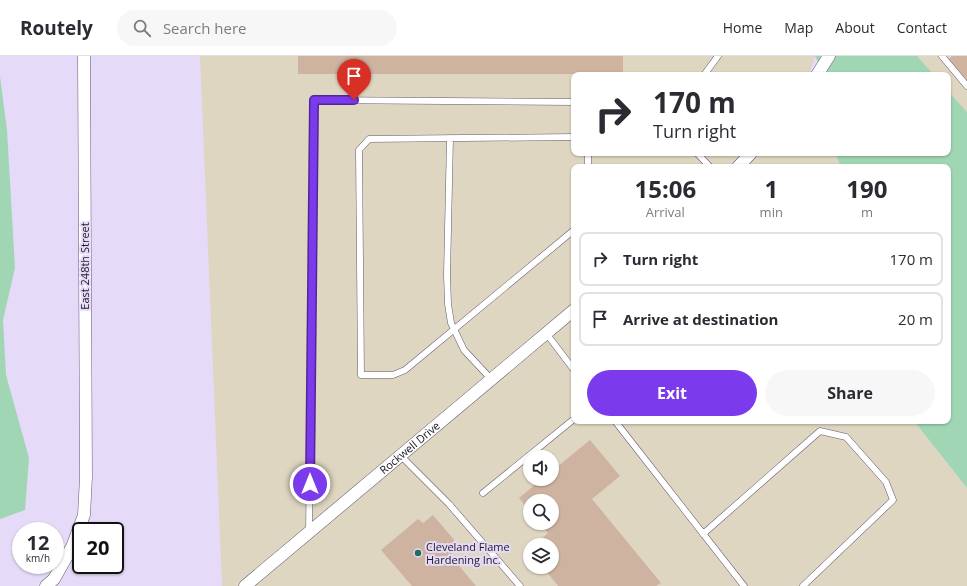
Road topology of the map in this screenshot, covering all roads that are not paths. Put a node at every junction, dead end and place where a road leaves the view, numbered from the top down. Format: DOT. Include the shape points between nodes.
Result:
graph roads {
  1 [pos="84,56"];
  2 [pos="718,56"];
  3 [pos="829,56"];
  4 [pos="942,56"];
  5 [pos="706,72"];
  6 [pos="819,72"];
  7 [pos="967,86"];
  8 [pos="571,102"];
  9 [pos="571,137"];
  10 [pos="450,138"];
  11 [pos="700,156"];
  12 [pos="748,156"];
  13 [pos="707,164"];
  14 [pos="741,164"];
  15 [pos="571,232"];
  16 [pos="571,313"];
  17 [pos="454,330"];
  18 [pos="546,334"];
  19 [pos="571,366"];
  20 [pos="491,379"];
  21 [pos="571,421"];
  22 [pos="617,424"];
  23 [pos="400,456"];
  24 [pos="483,493"];
  25 [pos="309,532"];
  26 [pos="703,534"];
  27 [pos="46,586"];
  28 [pos="245,586"];
  29 [pos="520,586"];
  30 [pos="744,586"];
  31 [pos="803,586"];
  1 -- 27 [label="street, East 248th Street" via="84,515 72,547 54,579"];
  2 -- 5 [label="lane"];
  3 -- 6 [label="street"];
  4 -- 7 [label="lane"];
  8 -- 25 [label="lane" via="314,100"];
  9 -- 10 [label="lane"];
  10 -- 17 [label="lane" via="447,275 448,304"];
  10 -- 17 [label="lane" via="368,139 359,150 361,375 392,375 405,370"];
  11 -- 13 [label="lane"];
  12 -- 14 [label="street"];
  15 -- 17 [label="lane"];
  16 -- 18 [label="street, Rockwell Drive"];
  17 -- 20 [label="lane" via="464,350"];
  18 -- 19 [label="lane"];
  18 -- 20 [label="street, Rockwell Drive"];
  20 -- 23 [label="street, Rockwell Drive"];
  21 -- 24 [label="lane"];
  22 -- 26 [label="lane"];
  23 -- 25 [label="street, Rockwell Drive"];
  23 -- 29 [label="lane" via="449,504"];
  25 -- 28 [label="street, Rockwell Drive"];
  26 -- 30 [label="lane"];
  26 -- 31 [label="lane" via="820,432 846,438 886,482 893,500"];
}
